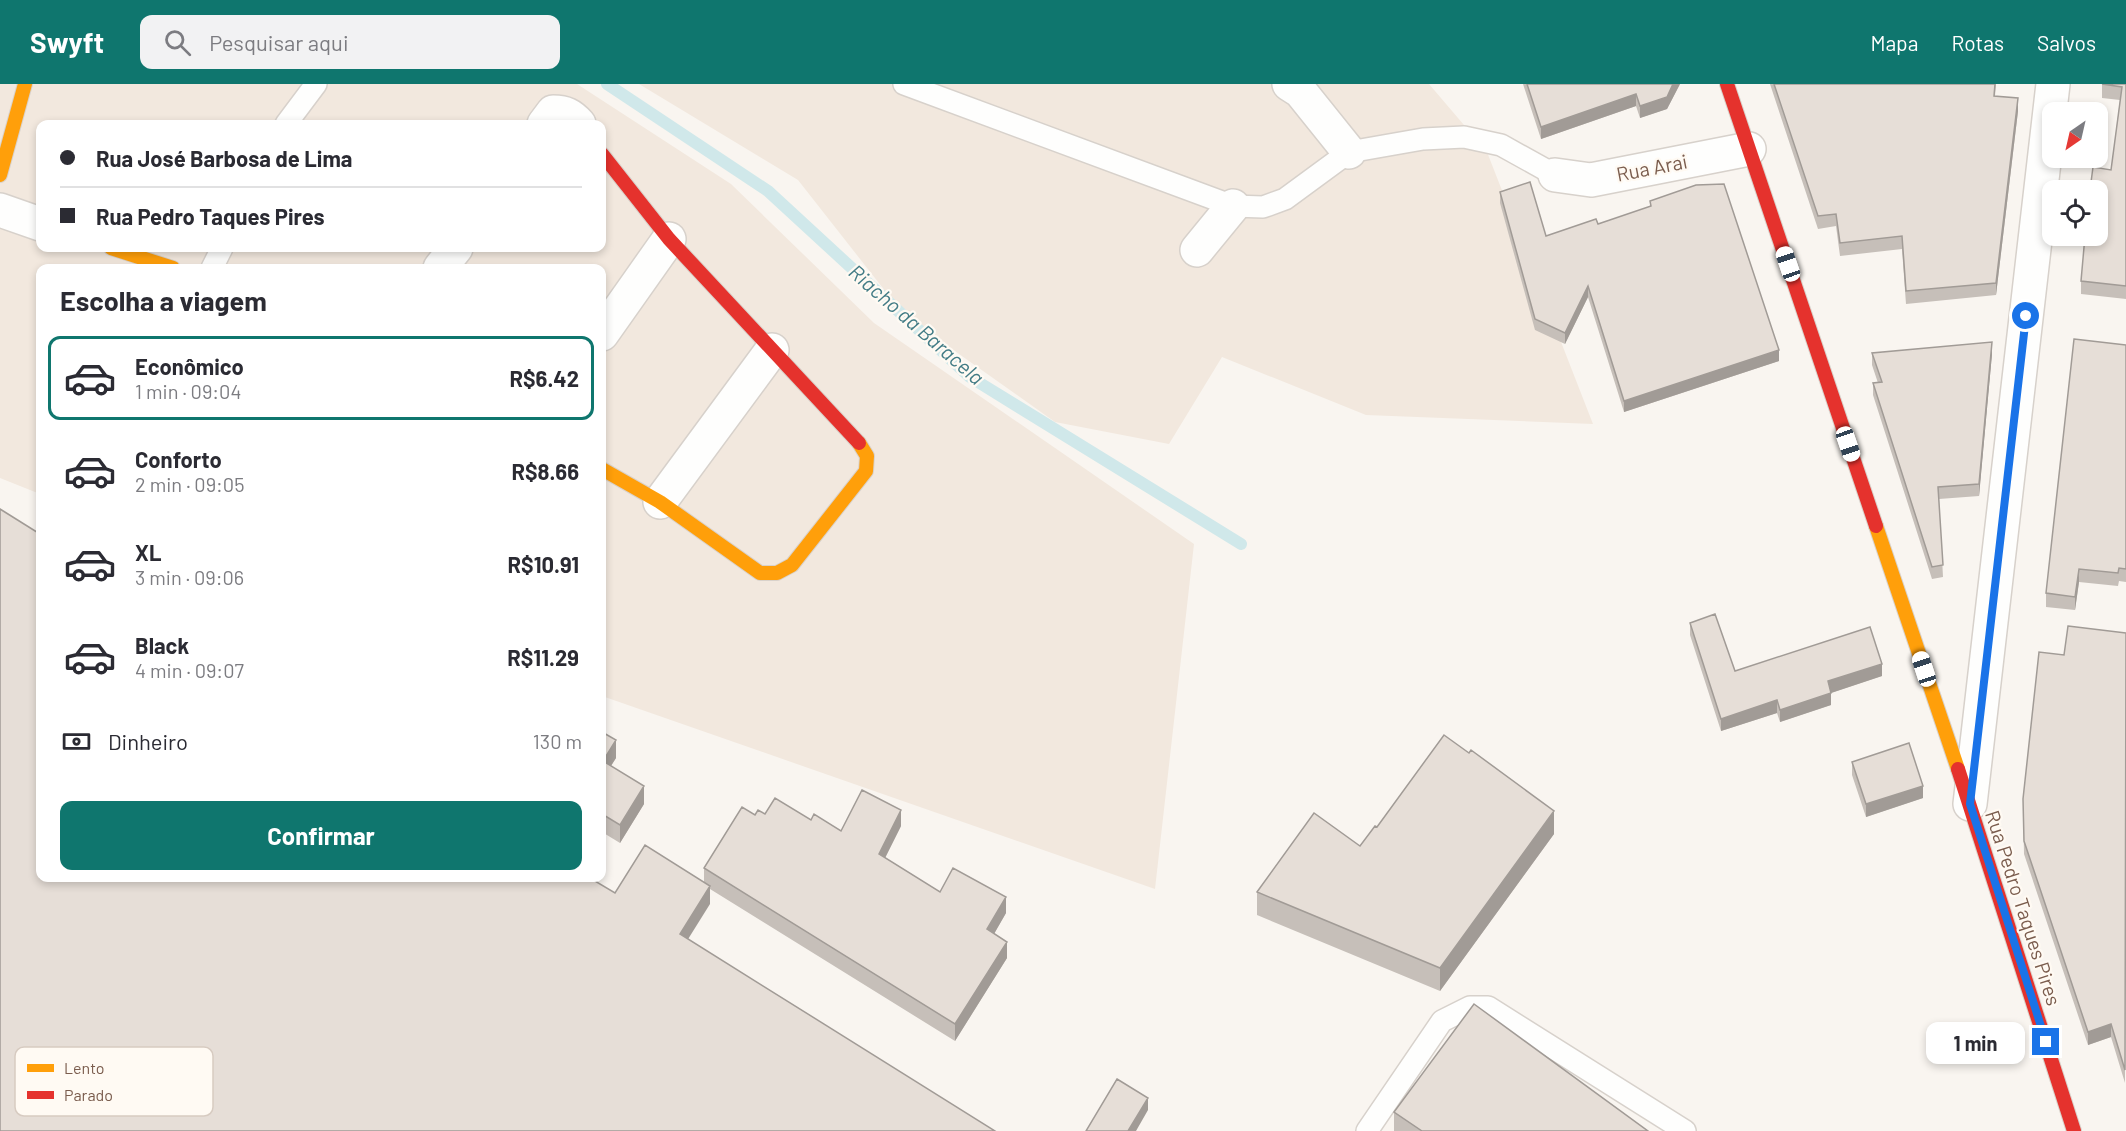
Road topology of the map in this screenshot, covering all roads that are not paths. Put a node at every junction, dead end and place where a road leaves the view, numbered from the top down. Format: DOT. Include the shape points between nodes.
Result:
graph roads {
  1 [pos="26,84"];
  2 [pos="316,84"];
  3 [pos="904,84"];
  4 [pos="1289,84"];
  5 [pos="1727,84"];
  6 [pos="2053,84"];
  7 [pos="289,120"];
  8 [pos="547,120"];
  9 [pos="575,120"];
  10 [pos="1749,149"];
  11 [pos="1349,152"];
  12 [pos="606,159"];
  13 [pos="0,175"];
  14 [pos="1555,175"];
  15 [pos="1233,206"];
  16 [pos="0,210"];
  17 [pos="36,223"];
  18 [pos="669,239"];
  19 [pos="1197,250"];
  20 [pos="123,252"];
  21 [pos="453,252"];
  22 [pos="161,264"];
  23 [pos="443,264"];
  24 [pos="606,328"];
  25 [pos="772,350"];
  26 [pos="606,471"];
  27 [pos="660,502"];
  28 [pos="1970,804"];
  29 [pos="1367,1131"];
  30 [pos="1685,1131"];
  31 [pos="2074,1131"];
  1 -- 13 [label="street"];
  2 -- 7 [label="lane"];
  3 -- 15 [label="lane"];
  4 -- 11 [label="street" via="1300,91"];
  5 -- 10 [label="street, Rua Pedro Taques Pires"];
  6 -- 28 [label="street"];
  8 -- 9 [label="street" via="553,112 563,112"];
  10 -- 14 [label="street, Rua Arai" via="1591,180"];
  10 -- 28 [label="street, Rua Pedro Taques Pires"];
  11 -- 14 [label="lane" via="1423,139 1464,137 1501,145"];
  11 -- 15 [label="lane" via="1284,199 1263,207"];
  12 -- 18 [label="street"];
  15 -- 19 [label="street"];
  16 -- 17 [label="street"];
  18 -- 24 [label="street"];
  18 -- 25 [label="street"];
  20 -- 22 [label="street"];
  21 -- 23 [label="street"];
  25 -- 27 [label="street"];
  25 -- 27 [label="street" via="868,454 866,471 792,565 772,575 760,573"];
  26 -- 27 [label="street"];
  28 -- 31 [label="street, Rua Pedro Taques Pires"];
  29 -- 30 [label="lane" via="1442,1021 1470,1006 1488,1007"];
}
